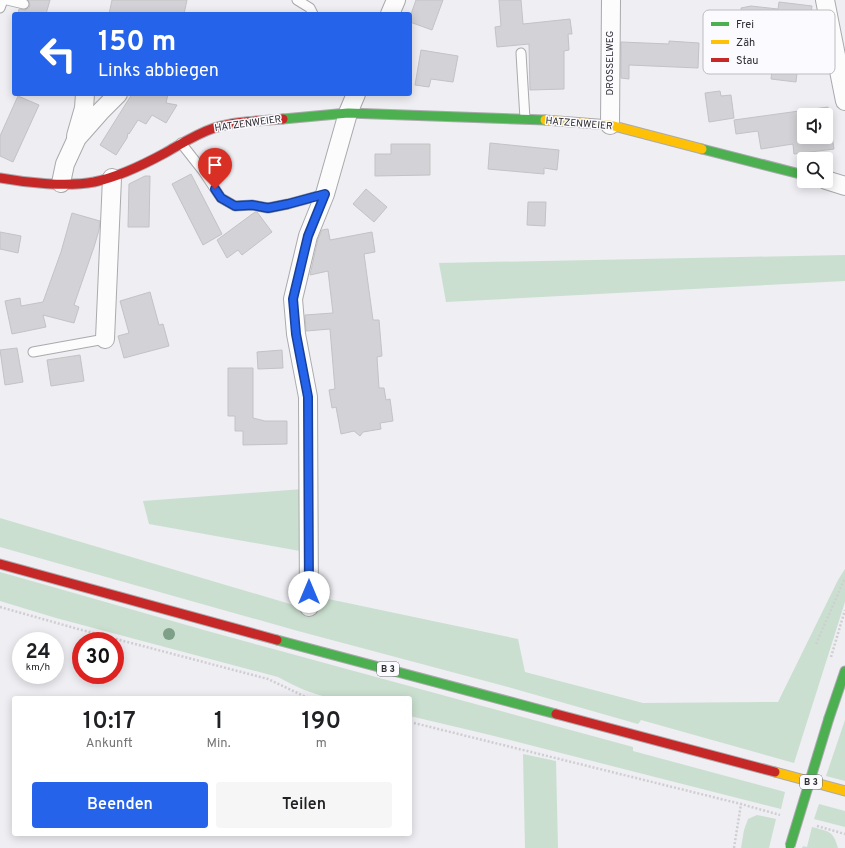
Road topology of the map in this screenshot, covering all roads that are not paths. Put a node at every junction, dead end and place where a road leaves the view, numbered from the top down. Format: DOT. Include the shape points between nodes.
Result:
graph roads {
  1 [pos="3,0"];
  2 [pos="7,0"];
  3 [pos="297,0"];
  4 [pos="396,0"];
  5 [pos="611,0"];
  6 [pos="825,0"];
  7 [pos="24,4"];
  8 [pos="0,8"];
  9 [pos="827,10"];
  10 [pos="312,12"];
  11 [pos="391,12"];
  12 [pos="835,50"];
  13 [pos="521,53"];
  14 [pos="83,96"];
  15 [pos="116,96"];
  16 [pos="355,96"];
  17 [pos="845,101"];
  18 [pos="348,113"];
  19 [pos="525,119"];
  20 [pos="610,125"];
  21 [pos="181,143"];
  22 [pos="70,152"];
  23 [pos="797,173"];
  24 [pos="0,178"];
  25 [pos="112,178"];
  26 [pos="833,182"];
  27 [pos="61,183"];
  28 [pos="845,186"];
  29 [pos="325,194"];
  30 [pos="105,339"];
  31 [pos="32,352"];
  32 [pos="0,564"];
  33 [pos="309,607"];
  34 [pos="845,671"];
  35 [pos="845,791"];
  36 [pos="790,847"];
  1 -- 8 [label="lane"];
  2 -- 7 [label="lane"];
  3 -- 10 [label="lane"];
  4 -- 11 [label="street"];
  5 -- 20 [label="street, DROSSELWEG"];
  6 -- 9 [label="street"];
  12 -- 17 [label="street"];
  13 -- 19 [label="lane"];
  14 -- 22 [label="street" via="84,108"];
  15 -- 22 [label="street" via="77,138"];
  16 -- 18 [label="street"];
  18 -- 19 [label="street, HATZENWEIER"];
  18 -- 21 [label="street, HATZENWEIER" via="246,122 214,128"];
  18 -- 29 [label="street"];
  19 -- 20 [label="street, HATZENWEIER"];
  20 -- 23 [label="street, HATZENWEIER"];
  21 -- 25 [label="street, HATZENWEIER"];
  21 -- 29 [label="lane" via="221,198 235,206 252,205 268,208"];
  22 -- 27 [label="street"];
  24 -- 27 [label="street, HATZENWEIER"];
  25 -- 27 [label="street, HATZENWEIER" via="94,182"];
  25 -- 30 [label="street"];
  26 -- 28 [label="street"];
  29 -- 33 [label="street" via="308,236 293,299 296,334 308,397"];
  30 -- 31 [label="lane"];
  32 -- 35 [label="street, B 3"];
  34 -- 36 [label="street, bridge"];
}
